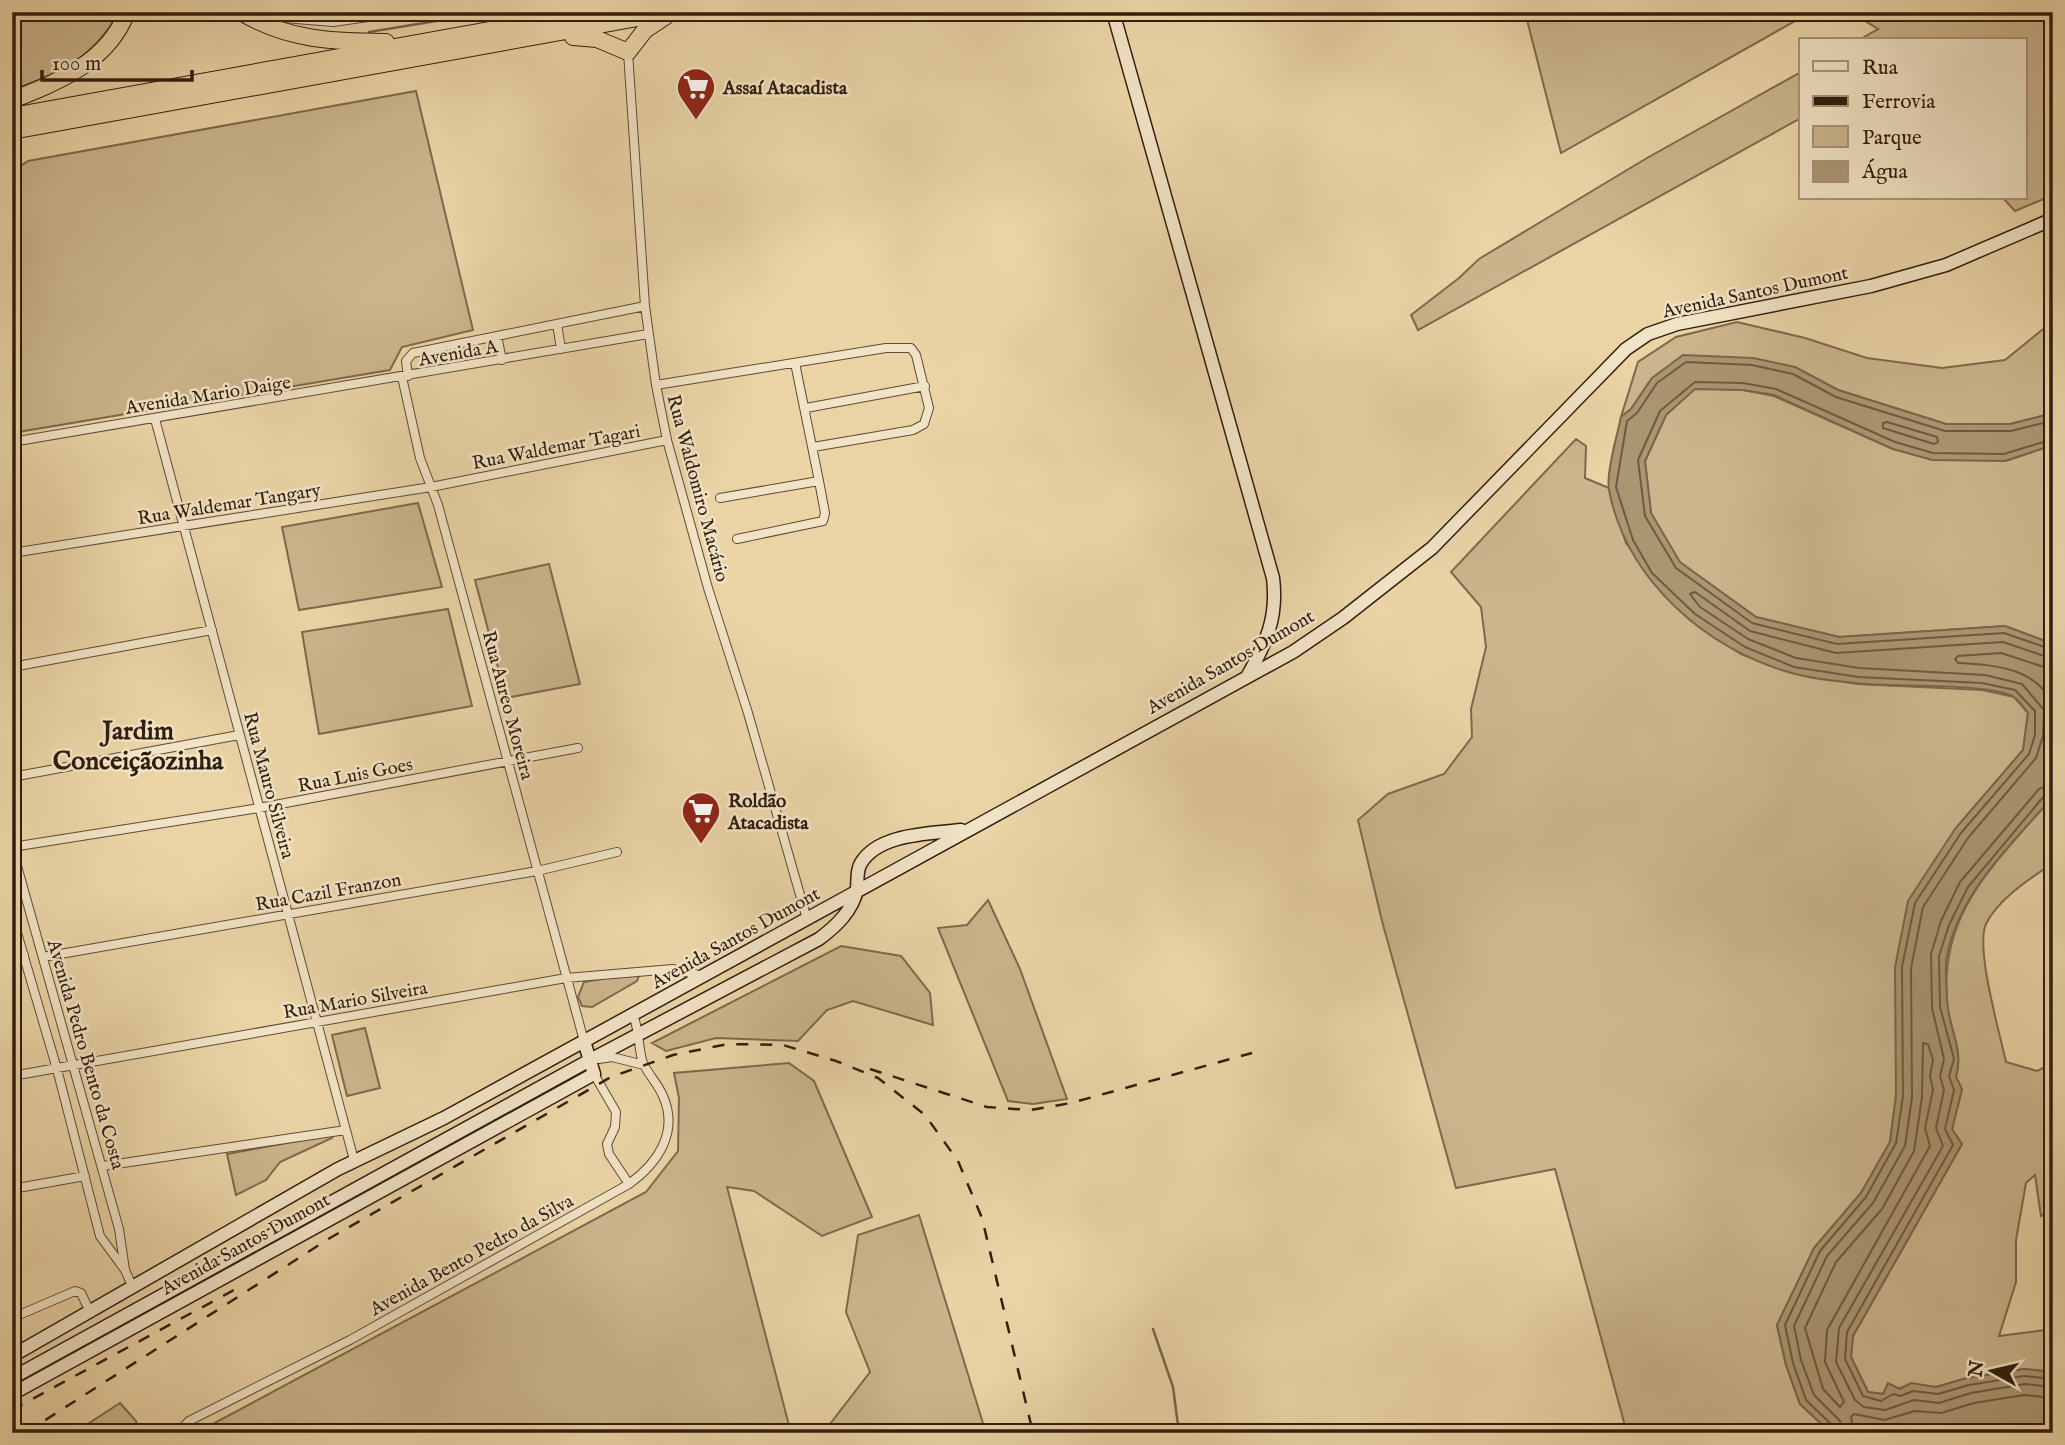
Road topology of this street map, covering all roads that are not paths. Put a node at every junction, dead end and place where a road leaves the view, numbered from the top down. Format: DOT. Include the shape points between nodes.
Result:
graph roads {
  1 [pos="127,12"];
  2 [pos="403,12"];
  3 [pos="590,12"];
  4 [pos="671,12"];
  5 [pos="1113,12"];
  6 [pos="242,13"];
  7 [pos="548,35"];
  8 [pos="426,43"];
  9 [pos="628,51"];
  10 [pos="12,100"];
  11 [pos="12,117"];
  12 [pos="12,131"];
  13 [pos="2053,219"];
  14 [pos="645,306"];
  15 [pos="557,324"];
  16 [pos="648,334"];
  17 [pos="497,336"];
  18 [pos="561,349"];
  19 [pos="502,360"];
  20 [pos="795,363"];
  21 [pos="405,377"];
  22 [pos="656,385"];
  23 [pos="925,386"];
  24 [pos="806,408"];
  25 [pos="155,419"];
  26 [pos="667,440"];
  27 [pos="12,442"];
  28 [pos="813,447"];
  29 [pos="820,481"];
  30 [pos="451,483"];
  31 [pos="431,487"];
  32 [pos="720,498"];
  33 [pos="182,526"];
  34 [pos="737,540"];
  35 [pos="12,554"];
  36 [pos="212,631"];
  37 [pos="12,667"];
  38 [pos="1247,677"];
  39 [pos="239,735"];
  40 [pos="578,748"];
  41 [pos="508,762"];
  42 [pos="12,776"];
  43 [pos="258,808"];
  44 [pos="968,829"];
  45 [pos="12,847"];
  46 [pos="617,852"];
  47 [pos="537,871"];
  48 [pos="857,892"];
  49 [pos="289,914"];
  50 [pos="12,916"];
  51 [pos="807,919"];
  52 [pos="24,956"];
  53 [pos="43,957"];
  54 [pos="12,958"];
  55 [pos="704,976"];
  56 [pos="566,978"];
  57 [pos="633,1015"];
  58 [pos="316,1021"];
  59 [pos="640,1034"];
  60 [pos="584,1041"];
  61 [pos="590,1060"];
  62 [pos="75,1064"];
  63 [pos="644,1065"];
  64 [pos="57,1069"];
  65 [pos="594,1074"];
  66 [pos="12,1076"];
  67 [pos="346,1130"];
  68 [pos="354,1160"];
  69 [pos="103,1166"];
  70 [pos="85,1176"];
  71 [pos="629,1184"];
  72 [pos="12,1188"];
  73 [pos="124,1270"];
  74 [pos="134,1288"];
  75 [pos="90,1312"];
  76 [pos="12,1318"];
  77 [pos="12,1356"];
  78 [pos="12,1378"];
  79 [pos="12,1394"];
  80 [pos="177,1433"];
  1 -- 10 [label="highway" via="111,40 78,71"];
  2 -- 6 [label="street" via="315,22"];
  3 -- 8 [label="highway"];
  4 -- 7 [label="highway"];
  4 -- 9 [label="highway" via="645,30"];
  5 -- 38 [label="main road" via="1273,578 1270,634"];
  6 -- 8 [label="highway" via="290,34 317,40"];
  7 -- 9 [label="highway" via="597,39"];
  7 -- 12 [label="highway"];
  8 -- 11 [label="highway"];
  9 -- 14 [label="street, Rua Waldomiro Macário"];
  13 -- 38 [label="main road, Avenida Santos Dumont" via="1947,265 1648,334 1606,369 1432,548 1333,625"];
  14 -- 15 [label="street, Avenida A"];
  14 -- 16 [label="street, Rua Waldomiro Macário"];
  15 -- 17 [label="street, Avenida A"];
  15 -- 18 [label="street"];
  16 -- 18 [label="street, Avenida A"];
  16 -- 22 [label="street, Rua Waldomiro Macário"];
  17 -- 19 [label="street"];
  17 -- 21 [label="street, Avenida A" via="413,353 406,361"];
  18 -- 19 [label="street, Avenida A"];
  19 -- 21 [label="street, Avenida A"];
  20 -- 22 [label="street"];
  20 -- 23 [label="street" via="911,348"];
  20 -- 24 [label="street"];
  21 -- 25 [label="street, Avenida Mario Daige"];
  21 -- 31 [label="street, Rua Aureo Moreira" via="420,458"];
  22 -- 26 [label="street, Rua Waldomiro Macário"];
  23 -- 24 [label="street"];
  23 -- 28 [label="street" via="929,408 924,424 913,430"];
  24 -- 28 [label="street"];
  25 -- 27 [label="street, Avenida Mario Daige"];
  25 -- 33 [label="street, Rua Mauro Silveira"];
  26 -- 30 [label="street, Rua Waldemar Tagari"];
  26 -- 51 [label="street, Rua Waldomiro Macário"];
  28 -- 29 [label="street"];
  29 -- 32 [label="street"];
  29 -- 34 [label="street" via="823,521"];
  30 -- 31 [label="street, Rua Waldemar Tangary"];
  31 -- 33 [label="street, Rua Waldemar Tangary"];
  31 -- 41 [label="street, Rua Aureo Moreira"];
  33 -- 35 [label="street, Rua Waldemar Tangary"];
  33 -- 36 [label="street, Rua Mauro Silveira"];
  36 -- 37 [label="street"];
  36 -- 39 [label="street, Rua Mauro Silveira"];
  38 -- 44 [label="main road, Avenida Santos Dumont"];
  39 -- 42 [label="street"];
  39 -- 43 [label="street, Rua Mauro Silveira"];
  40 -- 41 [label="street, Rua Luis Goes"];
  41 -- 43 [label="street, Rua Luis Goes"];
  41 -- 47 [label="street, Rua Aureo Moreira"];
  43 -- 45 [label="street, Rua Luis Goes"];
  43 -- 49 [label="street, Rua Mauro Silveira"];
  44 -- 48 [label="main road, Avenida Santos Dumont"];
  44 -- 48 [label="main road" via="906,837 872,852 858,869"];
  45 -- 53 [label="street, Avenida Pedro Bento da Costa"];
  46 -- 47 [label="street, Rua Cazil Franzon"];
  47 -- 49 [label="street, Rua Cazil Franzon"];
  47 -- 56 [label="street, Rua Aureo Moreira"];
  48 -- 51 [label="main road, Avenida Santos Dumont"];
  48 -- 59 [label="main road, Avenida Santos Dumont" via="842,920 818,939"];
  49 -- 53 [label="street, Rua Cazil Franzon"];
  49 -- 58 [label="street, Rua Mauro Silveira"];
  50 -- 52 [label="street, Avenida Pedro Bento da Costa"];
  51 -- 55 [label="main road, Avenida Santos Dumont"];
  52 -- 54 [label="street"];
  52 -- 64 [label="street, Avenida Pedro Bento da Costa"];
  53 -- 62 [label="street, Avenida Pedro Bento da Costa"];
  55 -- 56 [label="street, Rua Mario Silveira" via="673,969"];
  55 -- 57 [label="main road, Avenida Santos Dumont"];
  56 -- 58 [label="street, Rua Mario Silveira"];
  56 -- 60 [label="street, Rua Aureo Moreira"];
  57 -- 59 [label="street, Avenida Bento Pedro da Silva"];
  57 -- 60 [label="main road, Avenida Santos Dumont"];
  58 -- 62 [label="street, Rua Mario Silveira"];
  58 -- 67 [label="street, Rua Mauro Silveira"];
  59 -- 61 [label="main road, Avenida Santos Dumont"];
  59 -- 63 [label="street, Avenida Bento Pedro da Silva"];
  60 -- 61 [label="main road"];
  60 -- 68 [label="main road, Avenida Santos Dumont" via="444,1118"];
  61 -- 63 [label="street" via="612,1057"];
  61 -- 65 [label="main road"];
  61 -- 78 [label="main road, Avenida Santos Dumont"];
  62 -- 64 [label="street, Rua Mario Silveira"];
  62 -- 69 [label="street, Avenida Pedro Bento da Costa"];
  63 -- 71 [label="street, Avenida Bento Pedro da Silva" via="663,1097 668,1128 658,1158"];
  64 -- 66 [label="street, Rua Mario Silveira"];
  64 -- 70 [label="street, Avenida Pedro Bento da Costa"];
  65 -- 71 [label="street" via="616,1112 607,1144 609,1154"];
  65 -- 79 [label="main road, Avenida Santos Dumont"];
  67 -- 68 [label="street, Rua Mauro Silveira"];
  67 -- 69 [label="street"];
  68 -- 74 [label="main road, Avenida Santos Dumont"];
  69 -- 73 [label="street, Avenida Pedro Bento da Costa" via="120,1229"];
  70 -- 72 [label="street"];
  70 -- 73 [label="street, Avenida Pedro Bento da Costa" via="100,1236"];
  71 -- 80 [label="street, Avenida Bento Pedro da Silva" via="349,1340 189,1420"];
  73 -- 74 [label="street, Avenida Pedro Bento da Costa"];
  74 -- 75 [label="main road, Avenida Santos Dumont"];
  75 -- 76 [label="street" via="81,1293 75,1291"];
  75 -- 77 [label="main road, Avenida Santos Dumont"];
}
